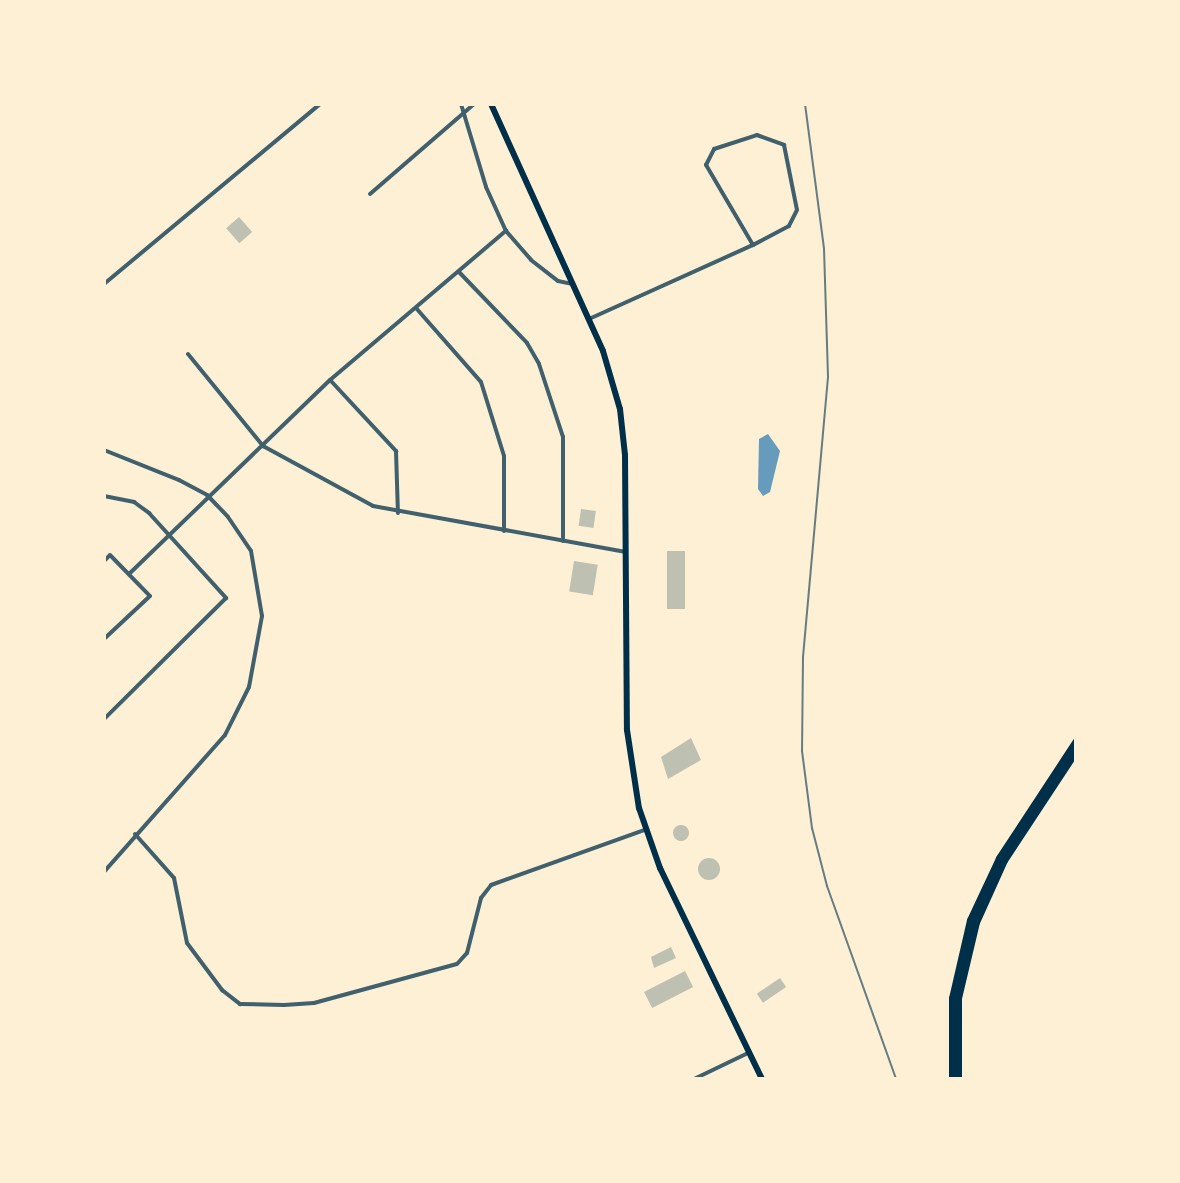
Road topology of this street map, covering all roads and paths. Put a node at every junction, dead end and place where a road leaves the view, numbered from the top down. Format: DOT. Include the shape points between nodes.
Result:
graph roads {
  1 [pos="320,104"];
  2 [pos="461,104"];
  3 [pos="474,104"];
  4 [pos="491,104"];
  5 [pos="464,112"];
  6 [pos="370,194"];
  7 [pos="506,231"];
  8 [pos="753,245"];
  9 [pos="459,272"];
  10 [pos="104,284"];
  11 [pos="573,284"];
  12 [pos="416,308"];
  13 [pos="589,319"];
  14 [pos="188,354"];
  15 [pos="330,380"];
  16 [pos="263,446"];
  17 [pos="104,450"];
  18 [pos="207,495"];
  19 [pos="104,496"];
  20 [pos="398,513"];
  21 [pos="504,531"];
  22 [pos="171,534"];
  23 [pos="563,541"];
  24 [pos="626,552"];
  25 [pos="104,561"];
  26 [pos="129,574"];
  27 [pos="104,639"];
  28 [pos="104,719"];
  29 [pos="1076,741"];
  30 [pos="1076,751"];
  31 [pos="645,830"];
  32 [pos="135,834"];
  33 [pos="104,872"];
  34 [pos="751,1052"];
  35 [pos="694,1079"];
  36 [pos="762,1079"];
  37 [pos="955,1079"];
  1 -- 10 [label="street"];
  2 -- 5 [label="street"];
  3 -- 5 [label="street"];
  4 -- 11 [label="main road"];
  5 -- 6 [label="street"];
  5 -- 7 [label="street" via="486,187"];
  7 -- 9 [label="street"];
  7 -- 11 [label="street" via="540,267 558,281"];
  8 -- 8 [label="street" via="706,165 714,149 757,135 784,145 797,210 789,226"];
  8 -- 13 [label="street"];
  9 -- 12 [label="street"];
  9 -- 23 [label="street" via="527,343 539,364 563,437"];
  11 -- 13 [label="main road"];
  12 -- 15 [label="street"];
  12 -- 21 [label="street" via="481,382 504,456"];
  13 -- 24 [label="main road" via="620,409"];
  14 -- 16 [label="street"];
  15 -- 16 [label="street"];
  15 -- 20 [label="street" via="396,451"];
  16 -- 18 [label="street"];
  16 -- 20 [label="street" via="330,485"];
  17 -- 18 [label="street"];
  18 -- 22 [label="street"];
  18 -- 32 [label="street" via="240,533 257,571 262,616 256,663 236,717 210,757"];
  19 -- 22 [label="street" via="134,502"];
  20 -- 21 [label="street"];
  21 -- 23 [label="street"];
  22 -- 26 [label="street"];
  22 -- 28 [label="street" via="226,598"];
  23 -- 24 [label="street"];
  24 -- 31 [label="main road" via="628,749"];
  25 -- 26 [label="street" via="110,555"];
  26 -- 27 [label="street" via="150,596"];
  29 -- 37 [label="highway" via="999,858 970,920 952,998"];
  30 -- 37 [label="highway" via="1004,860 976,922 958,998"];
  31 -- 32 [label="street" via="491,885 481,898 467,953 457,964 314,1003 284,1005 240,1004 212,979 187,943 174,878"];
  31 -- 34 [label="main road"];
  32 -- 33 [label="street"];
  34 -- 35 [label="street"];
  34 -- 36 [label="main road"];
}
